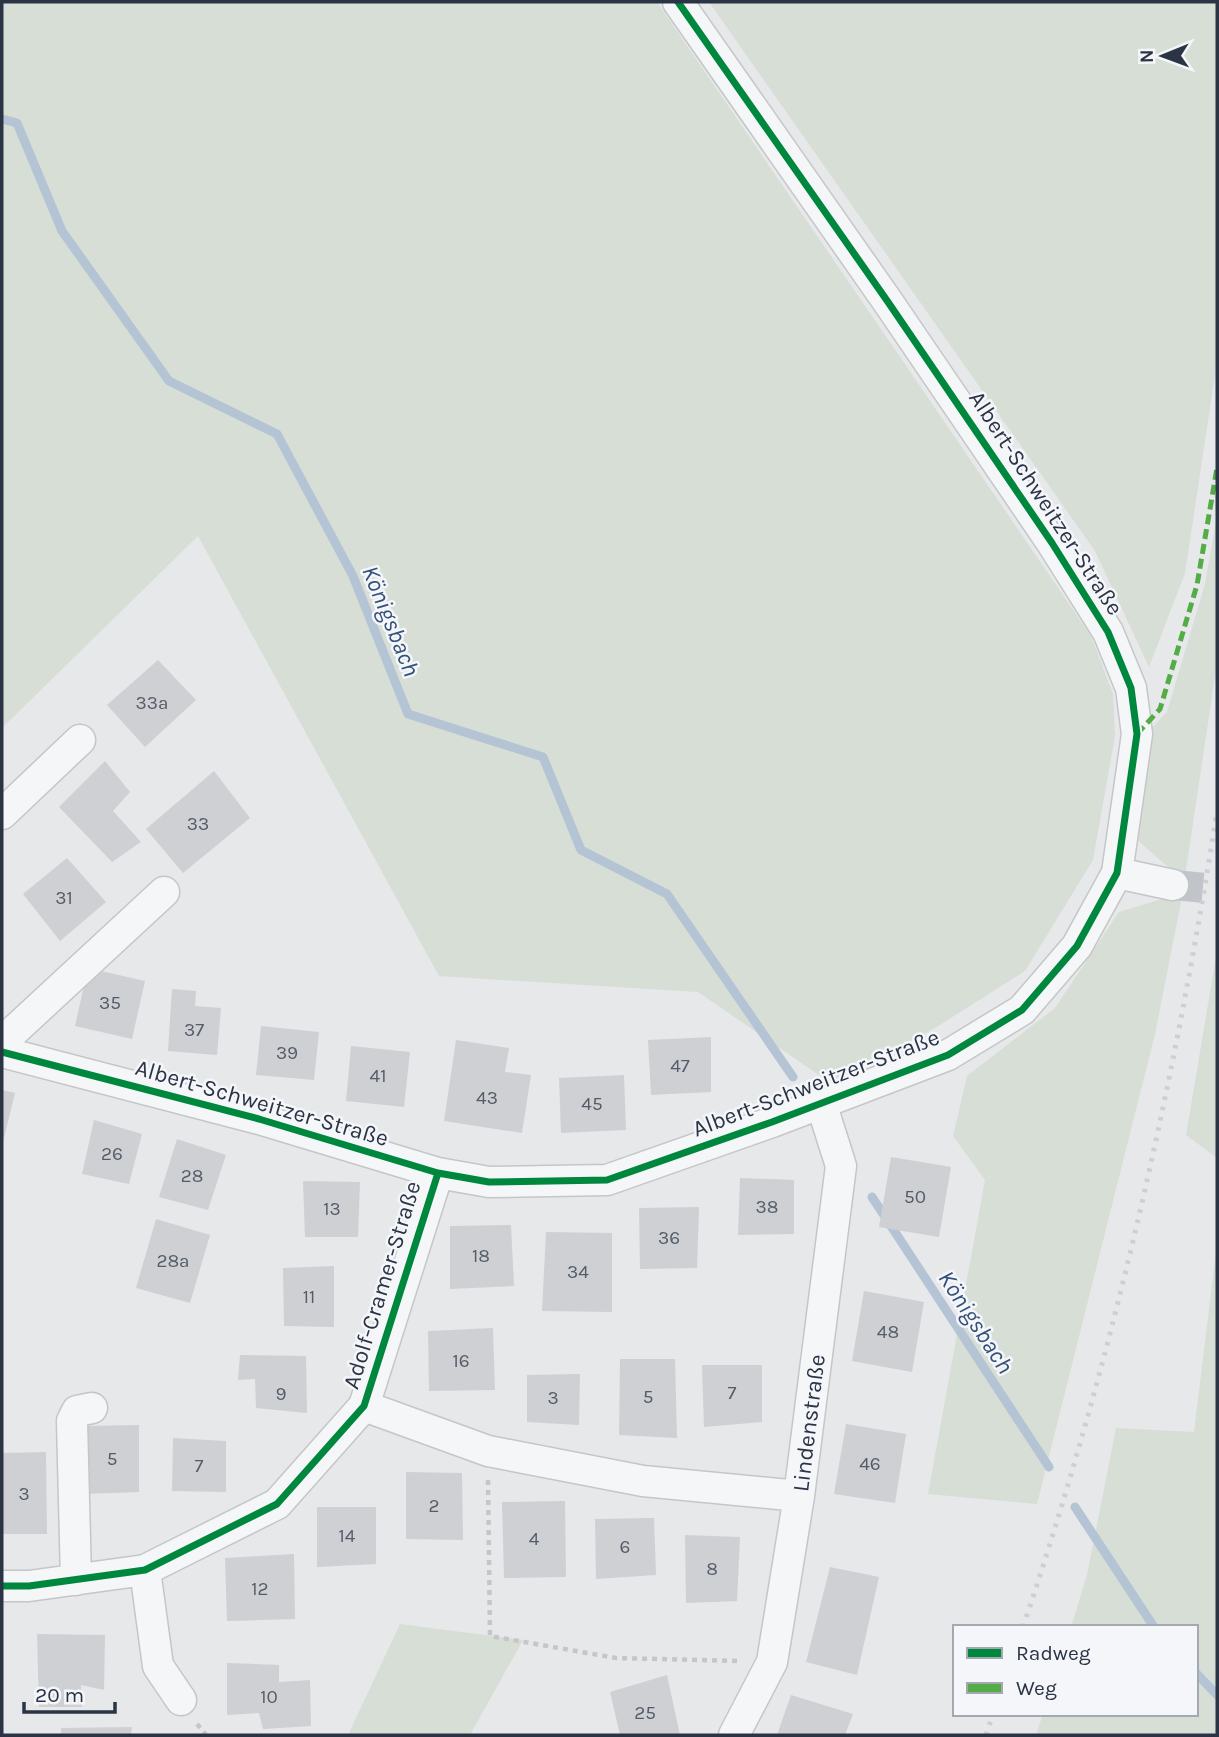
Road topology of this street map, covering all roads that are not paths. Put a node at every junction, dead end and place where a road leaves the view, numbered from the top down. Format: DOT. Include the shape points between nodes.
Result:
graph roads {
  1 [pos="678,2"];
  2 [pos="80,740"];
  3 [pos="2,814"];
  4 [pos="1117,873"];
  5 [pos="1173,885"];
  6 [pos="164,892"];
  7 [pos="2,1042"];
  8 [pos="2,1052"];
  9 [pos="821,1103"];
  10 [pos="438,1173"];
  11 [pos="364,1406"];
  12 [pos="92,1408"];
  13 [pos="799,1496"];
  14 [pos="145,1570"];
  15 [pos="76,1580"];
  16 [pos="2,1586"];
  17 [pos="181,1700"];
  18 [pos="734,1735"];
  1 -- 4 [label="street, Albert-Schweitzer-Straße" via="888,302 1108,632 1131,688 1137,734"];
  2 -- 3 [label="street"];
  4 -- 5 [label="street"];
  4 -- 9 [label="street, Albert-Schweitzer-Straße" via="1077,946 1022,1010 948,1055"];
  6 -- 7 [label="street"];
  8 -- 10 [label="street, Albert-Schweitzer-Straße" via="259,1119"];
  9 -- 10 [label="street, Albert-Schweitzer-Straße" via="607,1180 489,1182"];
  9 -- 13 [label="street, Lindenstraße" via="841,1166"];
  10 -- 11 [label="street, Adolf-Cramer-Straße"];
  11 -- 13 [label="street" via="488,1451 643,1481"];
  11 -- 14 [label="street, Adolf-Cramer-Straße" via="277,1504"];
  12 -- 15 [label="street" via="77,1411 72,1421"];
  13 -- 18 [label="street, Lindenstraße" via="772,1662"];
  14 -- 15 [label="street, Adolf-Cramer-Straße"];
  14 -- 17 [label="street" via="158,1666"];
  15 -- 16 [label="street, Adolf-Cramer-Straße"];
}
